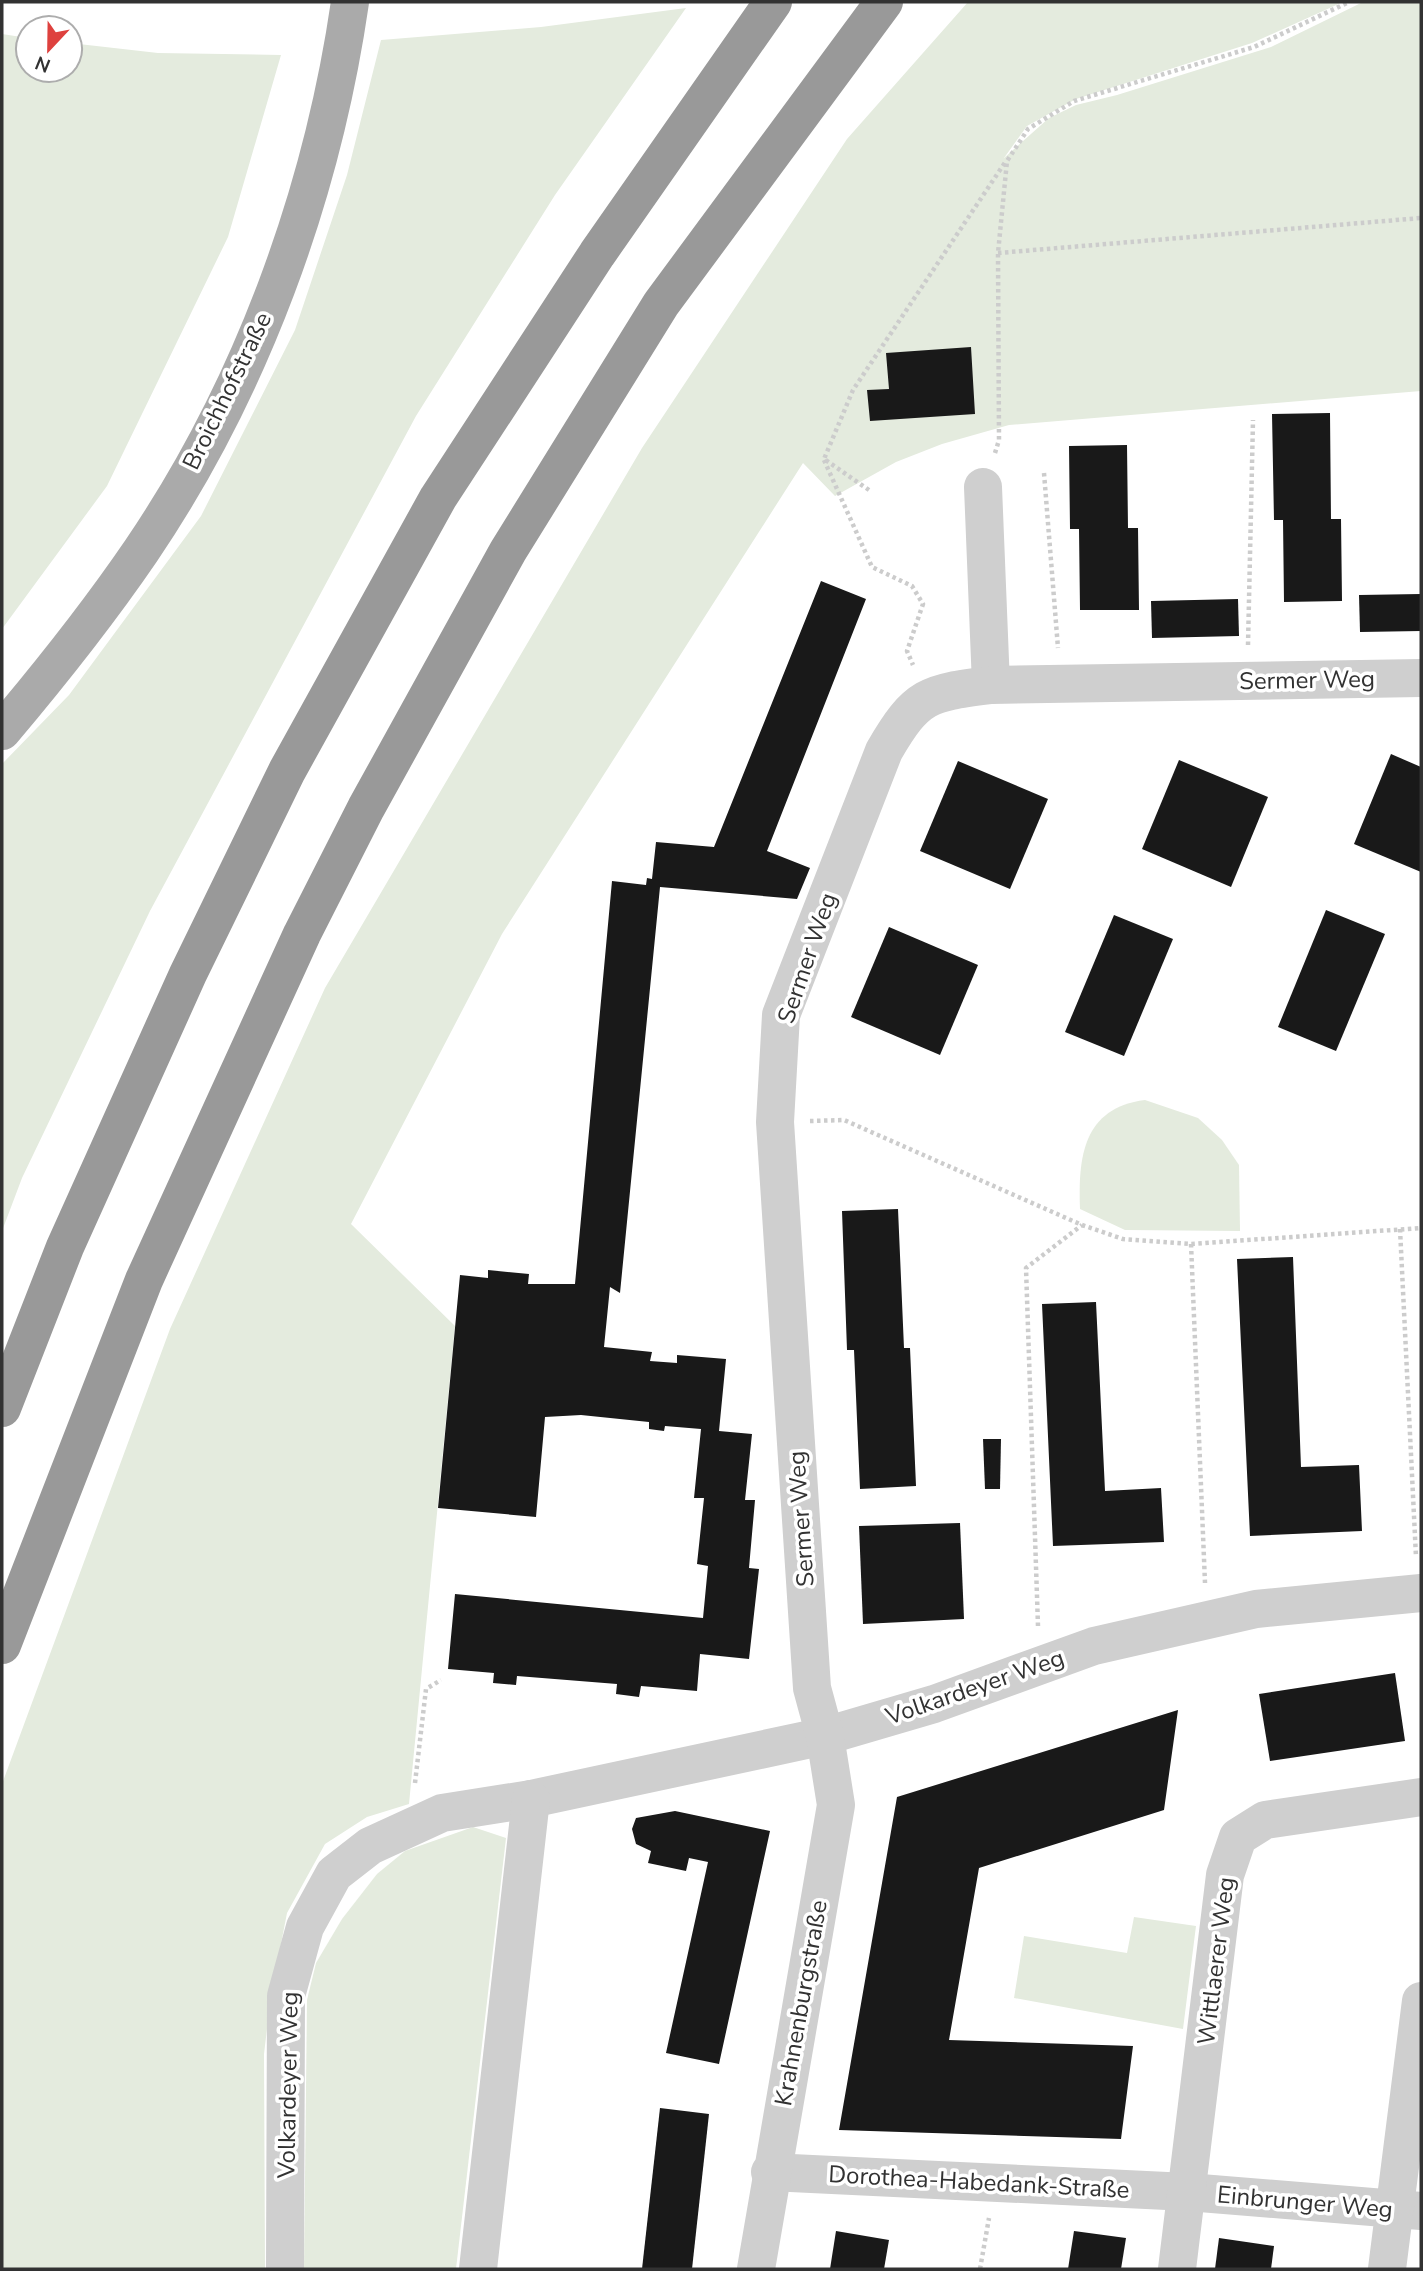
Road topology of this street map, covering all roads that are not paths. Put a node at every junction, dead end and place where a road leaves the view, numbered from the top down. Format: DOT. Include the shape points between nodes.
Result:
graph roads {
  1 [pos="350,2"];
  2 [pos="884,2"];
  3 [pos="766,11"];
  4 [pos="983,487"];
  5 [pos="1421,678"];
  6 [pos="992,685"];
  7 [pos="2,731"];
  8 [pos="2,1408"];
  9 [pos="1420,1593"];
  10 [pos="2,1645"];
  11 [pos="825,1736"];
  12 [pos="1421,1797"];
  13 [pos="531,1799"];
  14 [pos="1421,2001"];
  15 [pos="770,2172"];
  16 [pos="1188,2192"];
  17 [pos="1407,2210"];
  18 [pos="285,2269"];
  19 [pos="478,2269"];
  20 [pos="756,2269"];
  21 [pos="1177,2269"];
  22 [pos="1387,2269"];
  1 -- 7 [label="main road, Broichhofstraße" via="340,72 292,246 246,362 200,454 142,549 72,647"];
  2 -- 10 [label="highway" via="661,304 508,551 366,808 302,934 144,1280"];
  3 -- 8 [label="highway" via="597,254 438,498 287,771 65,1247"];
  4 -- 6 [label="street"];
  5 -- 6 [label="street, Sermer Weg"];
  6 -- 11 [label="street, Sermer Weg" via="926,698 901,722 884,751 781,1015 775,1122 812,1688"];
  9 -- 11 [label="street, Volkardeyer Weg" via="1256,1609 1094,1646 934,1704"];
  11 -- 13 [label="street, Volkardeyer Weg"];
  11 -- 15 [label="street, Krahnenburgstraße" via="836,1805"];
  12 -- 16 [label="street, Wittlaerer Weg" via="1265,1821 1238,1837 1225,1875"];
  13 -- 18 [label="street, Volkardeyer Weg" via="442,1813 370,1846 334,1874 305,1927 286,1996"];
  13 -- 19 [label="street"];
  14 -- 17 [label="street"];
  15 -- 16 [label="street, Dorothea-Habedank-Straße"];
  15 -- 20 [label="street, Krahnenburgstraße"];
  16 -- 17 [label="street, Einbrunger Weg"];
  16 -- 21 [label="street, Wittlaerer Weg"];
  17 -- 22 [label="street"];
}
